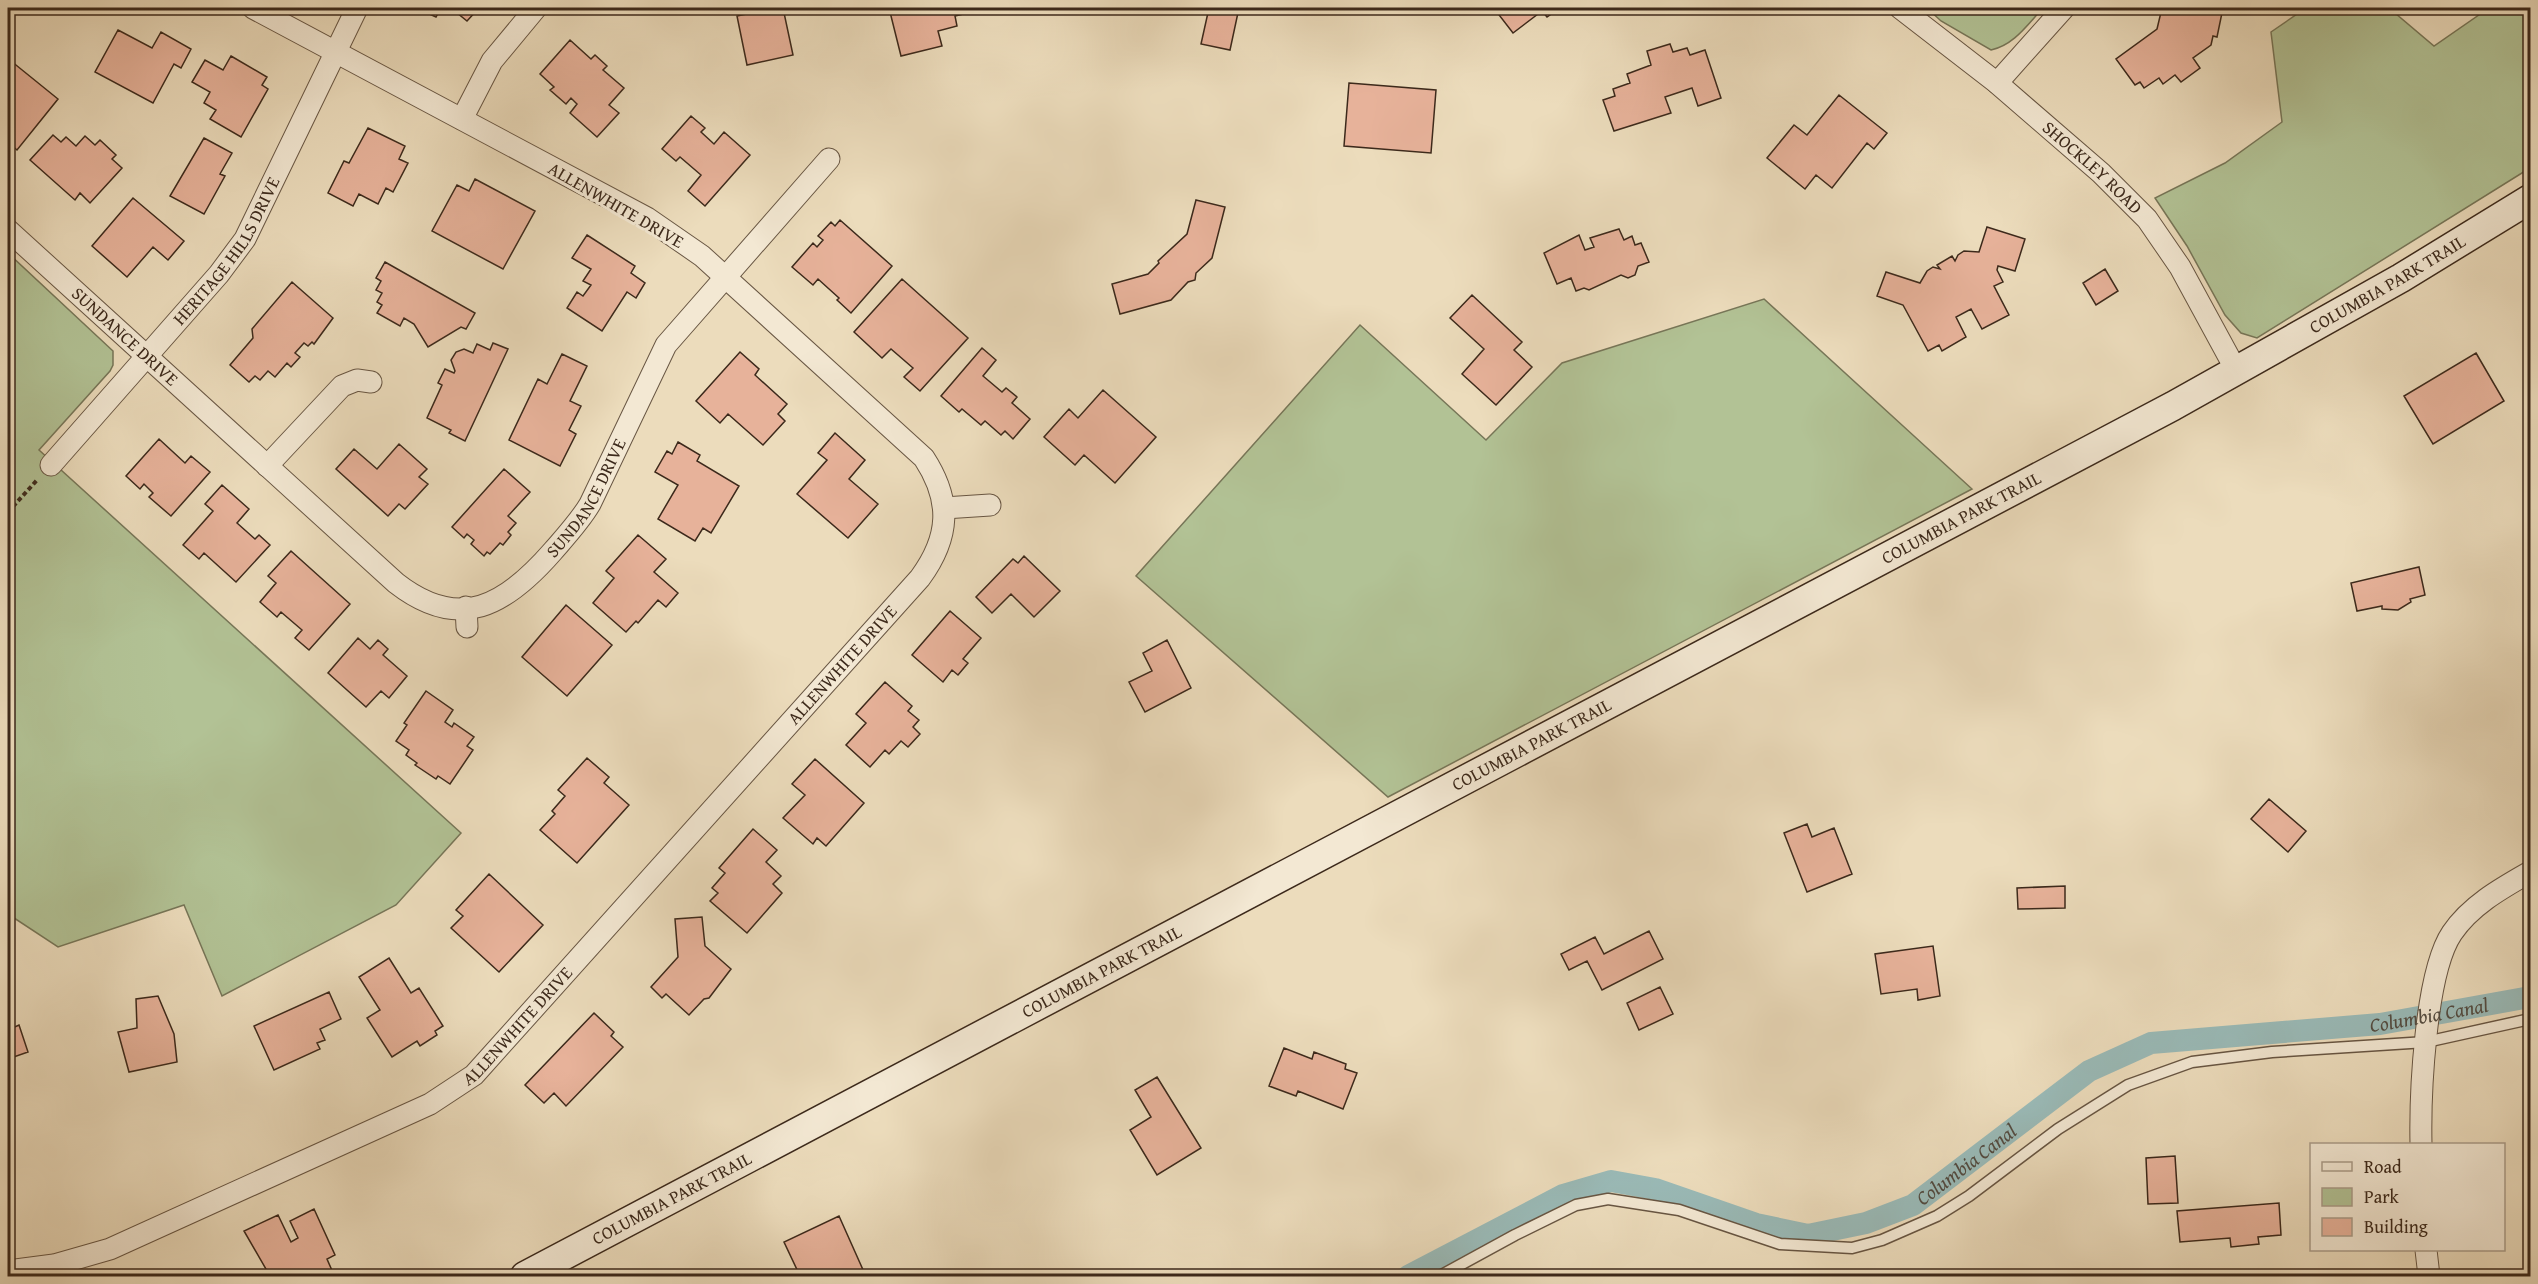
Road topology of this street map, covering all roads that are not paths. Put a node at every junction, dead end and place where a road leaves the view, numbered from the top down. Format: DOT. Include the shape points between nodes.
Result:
graph roads {
  1 [pos="253,8"];
  2 [pos="357,8"];
  3 [pos="536,8"];
  4 [pos="1900,8"];
  5 [pos="2064,8"];
  6 [pos="336,52"];
  7 [pos="1997,83"];
  8 [pos="462,119"];
  9 [pos="829,159"];
  10 [pos="2530,199"];
  11 [pos="8,230"];
  12 [pos="725,278"];
  13 [pos="146,356"];
  14 [pos="2236,370"];
  15 [pos="371,382"];
  16 [pos="51,465"];
  17 [pos="267,466"];
  18 [pos="990,505"];
  19 [pos="944,508"];
  20 [pos="2530,872"];
  21 [pos="2530,1019"];
  22 [pos="2427,1035"];
  23 [pos="2421,1143"];
  24 [pos="2426,1251"];
  25 [pos="8,1271"];
  26 [pos="525,1276"];
  27 [pos="1440,1276"];
  28 [pos="2429,1276"];
  1 -- 6 [label="street, ALLENWHITE DRIVE"];
  2 -- 6 [label="street, HERITAGE HILLS DRIVE"];
  3 -- 8 [label="street" via="492,61"];
  4 -- 7 [label="street, SHOCKLEY ROAD"];
  5 -- 7 [label="street"];
  6 -- 8 [label="street, ALLENWHITE DRIVE"];
  6 -- 13 [label="street, HERITAGE HILLS DRIVE" via="249,233 223,269"];
  7 -- 14 [label="street, SHOCKLEY ROAD" via="2101,173 2147,219 2180,267"];
  8 -- 12 [label="street, ALLENWHITE DRIVE" via="647,218"];
  9 -- 12 [label="street, SUNDANCE DRIVE"];
  10 -- 14 [label="main road, COLUMBIA PARK TRAIL" via="2402,278"];
  11 -- 13 [label="street, SUNDANCE DRIVE"];
  12 -- 17 [label="street, SUNDANCE DRIVE" via="662,351 579,521 519,587 466,617 411,595"];
  12 -- 19 [label="street, ALLENWHITE DRIVE" via="911,443 931,469"];
  13 -- 16 [label="street, HERITAGE HILLS DRIVE"];
  13 -- 17 [label="street, SUNDANCE DRIVE"];
  14 -- 26 [label="main road, COLUMBIA PARK TRAIL"];
  15 -- 17 [label="street" via="357,380 342,386"];
  18 -- 19 [label="street"];
  19 -- 25 [label="street, ALLENWHITE DRIVE" via="939,546 920,578 474,1075 430,1104 110,1249"];
  20 -- 22 [label="street" via="2492,894 2451,934 2432,997"];
  21 -- 22 [label="lane"];
  22 -- 23 [label="street"];
  22 -- 27 [label="lane" via="2192,1062 2128,1085 2058,1129 1937,1216 1882,1240 1852,1248 1780,1244 1679,1210 1608,1199 1576,1205"];
  24 -- 28 [label="street"];
}
